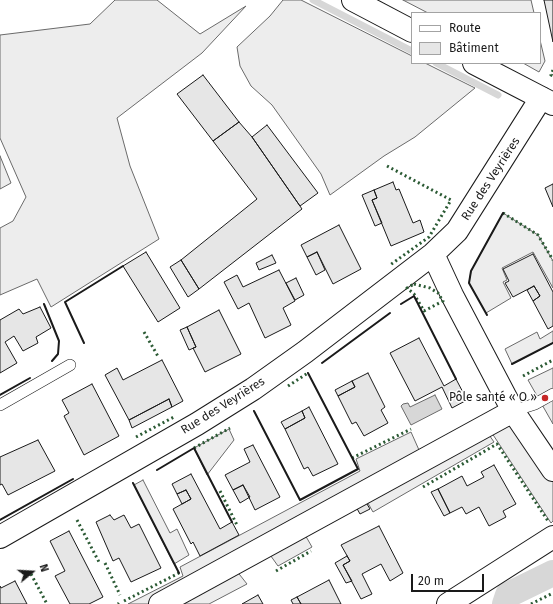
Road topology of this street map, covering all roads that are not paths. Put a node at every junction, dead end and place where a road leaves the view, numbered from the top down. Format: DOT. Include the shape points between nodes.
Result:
graph roads {
  1 [pos="353,0"];
  2 [pos="411,30"];
  3 [pos="476,64"];
  4 [pos="547,101"];
  5 [pos="433,254"];
  6 [pos="70,365"];
  7 [pos="553,394"];
  8 [pos="0,405"];
  9 [pos="513,410"];
  10 [pos="549,457"];
  11 [pos="0,537"];
  12 [pos="553,537"];
  13 [pos="160,604"];
  14 [pos="448,604"];
  1 -- 2 [label="street"];
  3 -- 4 [label="street"];
  4 -- 5 [label="street, Rue des Veyrières" via="457,231"];
  5 -- 9 [label="street"];
  5 -- 11 [label="street, Rue des Veyrières" via="253,389"];
  6 -- 8 [label="lane"];
  7 -- 9 [label="lane" via="535,404"];
  9 -- 10 [label="street"];
  9 -- 13 [label="street"];
  12 -- 14 [label="street"];
}
